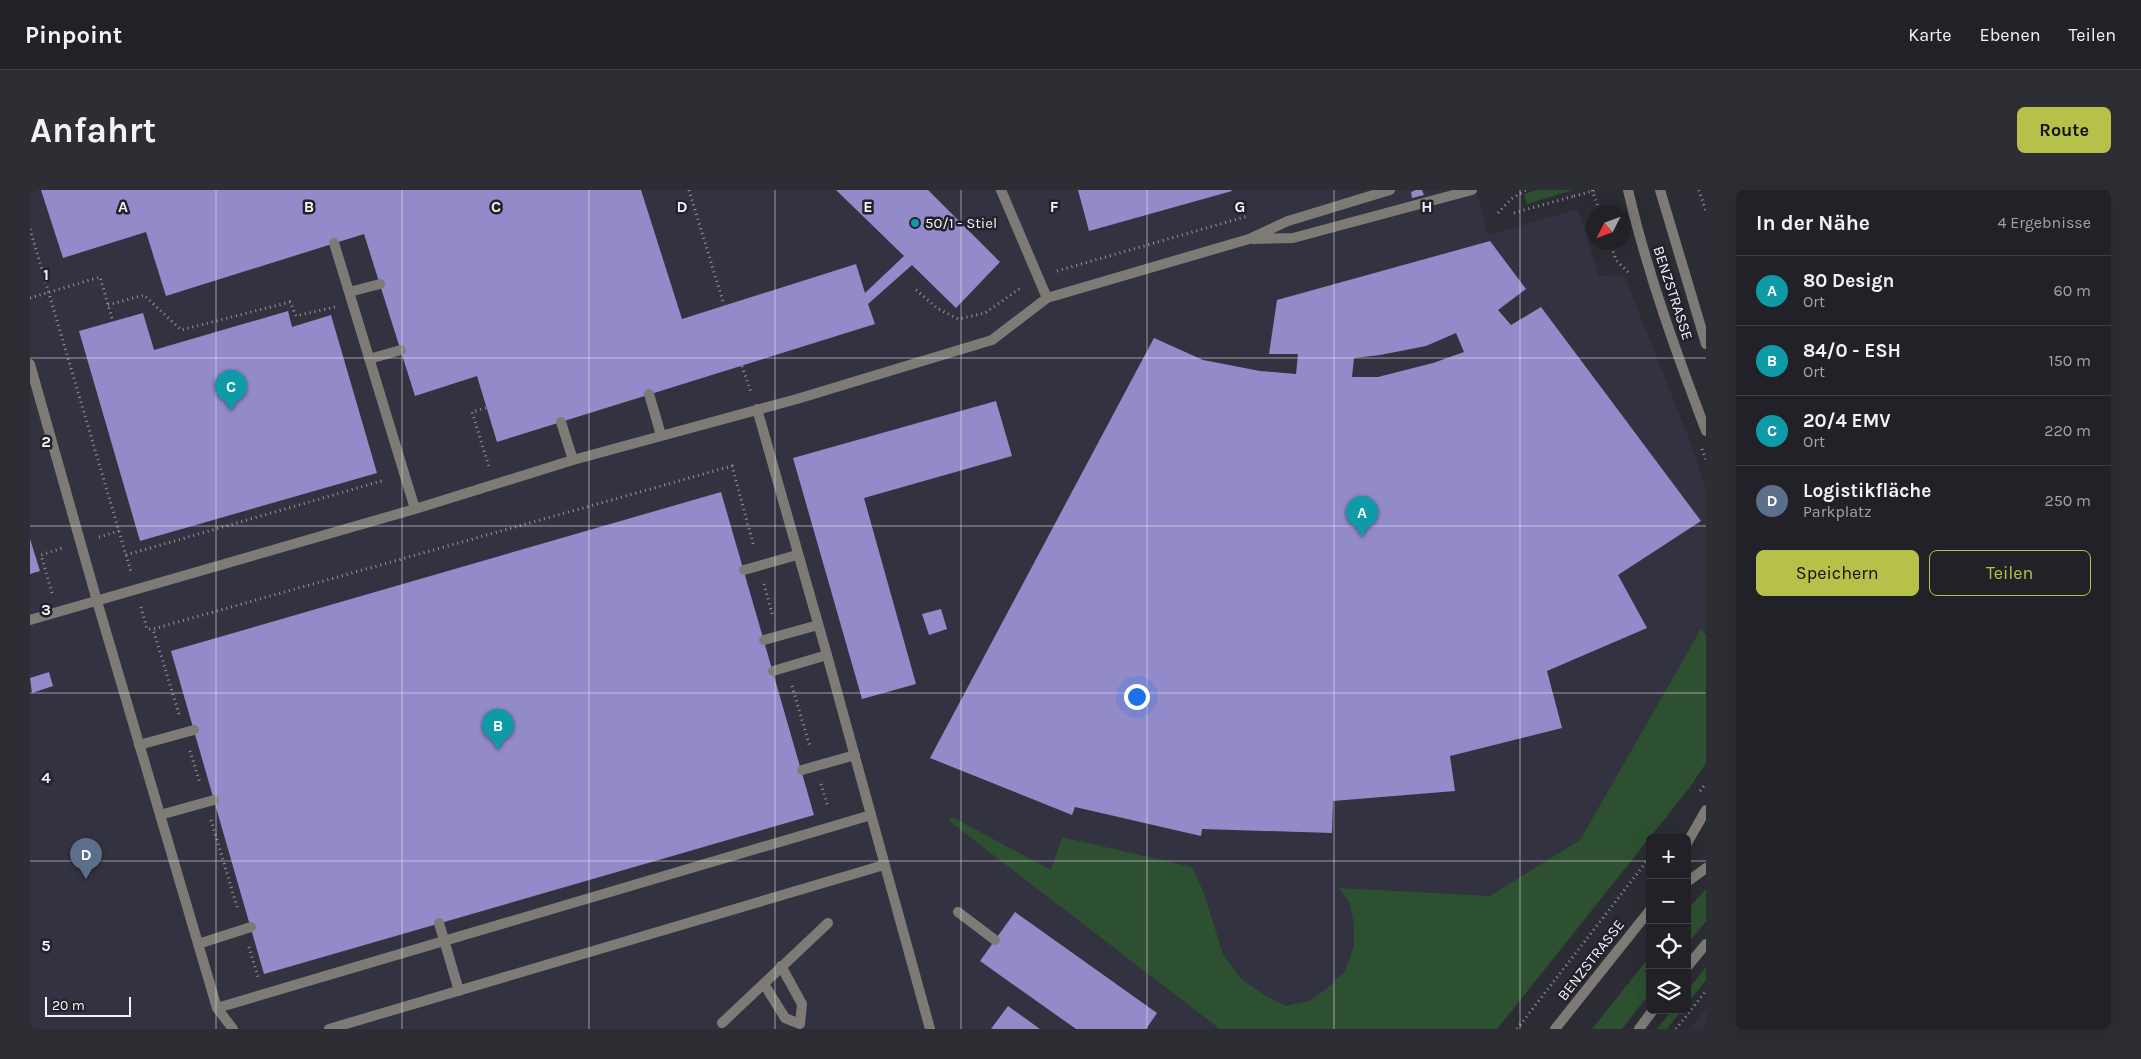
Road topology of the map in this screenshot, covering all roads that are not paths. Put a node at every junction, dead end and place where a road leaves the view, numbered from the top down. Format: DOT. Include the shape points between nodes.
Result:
graph roads {
  1 [pos="1001,190"];
  2 [pos="1390,190"];
  3 [pos="1472,190"];
  4 [pos="1628,190"];
  5 [pos="1660,190"];
  6 [pos="1249,239"];
  7 [pos="334,243"];
  8 [pos="380,284"];
  9 [pos="349,292"];
  10 [pos="1047,298"];
  11 [pos="1706,344"];
  12 [pos="401,350"];
  13 [pos="369,359"];
  14 [pos="30,364"];
  15 [pos="649,394"];
  16 [pos="757,409"];
  17 [pos="561,422"];
  18 [pos="1706,432"];
  19 [pos="661,435"];
  20 [pos="573,460"];
  21 [pos="414,509"];
  22 [pos="797,555"];
  23 [pos="744,570"];
  24 [pos="97,601"];
  25 [pos="30,620"];
  26 [pos="818,625"];
  27 [pos="764,640"];
  28 [pos="827,655"];
  29 [pos="773,671"];
  30 [pos="189,731"];
  31 [pos="140,745"];
  32 [pos="854,755"];
  33 [pos="802,770"];
  34 [pos="210,802"];
  35 [pos="1706,810"];
  36 [pos="160,815"];
  37 [pos="871,815"];
  38 [pos="1691,836"];
  39 [pos="884,865"];
  40 [pos="1706,868"];
  41 [pos="1691,879"];
  42 [pos="958,912"];
  43 [pos="1646,915"];
  44 [pos="439,923"];
  45 [pos="828,923"];
  46 [pos="248,929"];
  47 [pos="995,940"];
  48 [pos="198,944"];
  49 [pos="1706,944"];
  50 [pos="1691,963"];
  51 [pos="781,966"];
  52 [pos="764,984"];
  53 [pos="459,991"];
  54 [pos="217,1008"];
  55 [pos="1651,1014"];
  56 [pos="722,1023"];
  57 [pos="233,1029"];
  58 [pos="329,1029"];
  59 [pos="930,1029"];
  60 [pos="1555,1029"];
  61 [pos="1639,1029"];
  1 -- 10 [label="street"];
  2 -- 6 [label="street" via="1288,221"];
  3 -- 6 [label="street" via="1293,238"];
  4 -- 18 [label="street, BENZSTRASSE" via="1639,238"];
  5 -- 11 [label="street, BENZSTRASSE"];
  6 -- 10 [label="street"];
  7 -- 9 [label="street"];
  8 -- 9 [label="street"];
  9 -- 13 [label="street"];
  10 -- 16 [label="street" via="992,340"];
  12 -- 13 [label="street"];
  13 -- 21 [label="street"];
  14 -- 24 [label="street"];
  15 -- 19 [label="street"];
  16 -- 19 [label="street"];
  16 -- 22 [label="street"];
  17 -- 20 [label="street"];
  19 -- 20 [label="street"];
  20 -- 21 [label="street"];
  21 -- 24 [label="street"];
  22 -- 23 [label="street"];
  22 -- 26 [label="street"];
  24 -- 25 [label="street"];
  24 -- 31 [label="street"];
  26 -- 27 [label="street"];
  26 -- 28 [label="street"];
  28 -- 29 [label="street"];
  28 -- 32 [label="street"];
  30 -- 31 [label="street"];
  31 -- 36 [label="street"];
  32 -- 33 [label="street"];
  32 -- 37 [label="street"];
  34 -- 36 [label="street"];
  35 -- 38 [label="street"];
  36 -- 48 [label="street"];
  37 -- 39 [label="street"];
  37 -- 54 [label="street"];
  39 -- 53 [label="street"];
  39 -- 59 [label="street"];
  40 -- 41 [label="street"];
  42 -- 47 [label="street"];
  43 -- 60 [label="street, BENZSTRASSE"];
  44 -- 53 [label="street"];
  45 -- 51 [label="street"];
  46 -- 48 [label="street"];
  48 -- 54 [label="street"];
  49 -- 50 [label="street"];
  51 -- 52 [label="street"];
  51 -- 52 [label="street" via="802,1004 800,1024 785,1018"];
  52 -- 56 [label="street"];
  53 -- 58 [label="street"];
  54 -- 57 [label="street"];
  55 -- 61 [label="street"];
}
